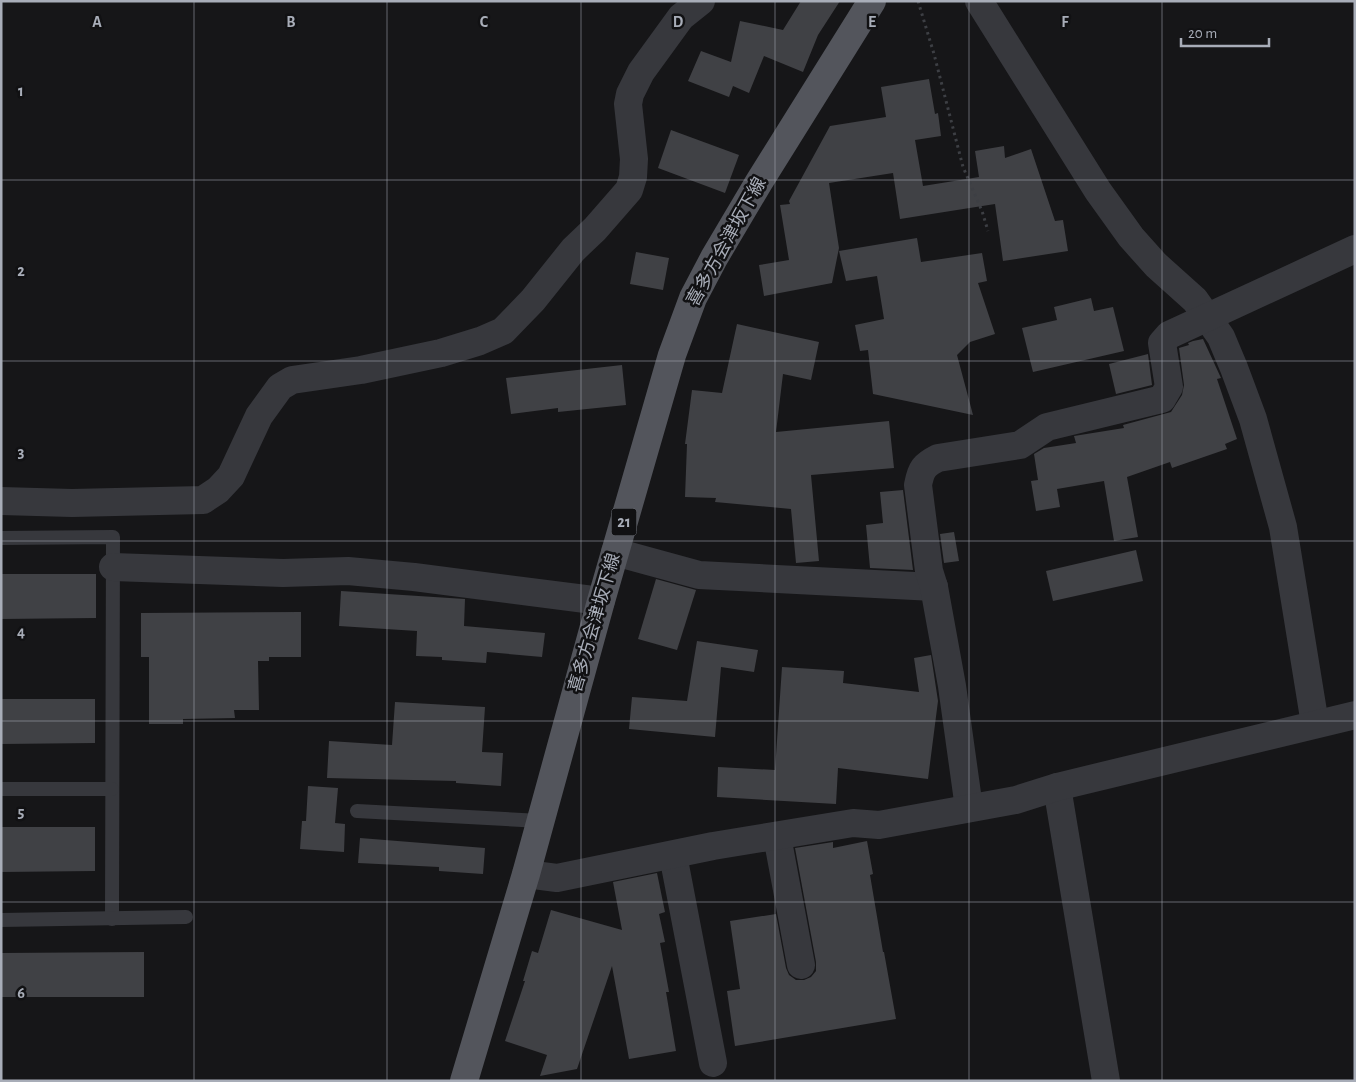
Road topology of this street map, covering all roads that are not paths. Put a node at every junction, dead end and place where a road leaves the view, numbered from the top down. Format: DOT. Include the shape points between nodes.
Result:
graph roads {
  1 [pos="701,1"];
  2 [pos="872,1"];
  3 [pos="978,1"];
  4 [pos="1355,249"];
  5 [pos="1207,316"];
  6 [pos="1,502"];
  7 [pos="1,538"];
  8 [pos="615,552"];
  9 [pos="113,568"];
  10 [pos="934,587"];
  11 [pos="601,601"];
  12 [pos="1355,715"];
  13 [pos="1315,724"];
  14 [pos="1057,787"];
  15 [pos="1,789"];
  16 [pos="112,789"];
  17 [pos="969,808"];
  18 [pos="357,811"];
  19 [pos="540,821"];
  20 [pos="777,836"];
  21 [pos="673,855"];
  22 [pos="526,874"];
  23 [pos="186,917"];
  24 [pos="112,919"];
  25 [pos="1,920"];
  26 [pos="801,965"];
  27 [pos="712,1063"];
  28 [pos="464,1081"];
  29 [pos="1106,1081"];
  1 -- 6 [label="street" via="681,18 641,72 630,94 628,104 634,159 629,190 503,331 441,353 292,380 280,387 259,416 231,476 204,500"];
  2 -- 8 [label="main road, 喜多方会津坂下線 / 21" via="758,182 693,298 672,355"];
  3 -- 5 [label="street" via="1131,237 1196,300"];
  4 -- 5 [label="street"];
  5 -- 10 [label="street" via="1169,335 1162,343 1169,386 1162,399 1047,427 1020,445 938,458 927,464 918,485"];
  5 -- 13 [label="street" via="1234,368 1271,480 1283,527"];
  7 -- 9 [label="lane" via="113,537"];
  8 -- 10 [label="street" via="699,575"];
  8 -- 11 [label="main road, 喜多方会津坂下線 / 21"];
  9 -- 11 [label="street" via="283,573 348,571"];
  9 -- 16 [label="lane"];
  10 -- 17 [label="street"];
  11 -- 19 [label="main road, 喜多方会津坂下線 / 21"];
  12 -- 13 [label="street"];
  13 -- 14 [label="street"];
  14 -- 17 [label="street" via="1016,800"];
  14 -- 29 [label="street"];
  15 -- 16 [label="lane"];
  16 -- 24 [label="lane"];
  17 -- 20 [label="street" via="879,825 853,823"];
  18 -- 19 [label="lane"];
  19 -- 22 [label="main road, 喜多方会津坂下線 / 21"];
  20 -- 21 [label="street"];
  20 -- 26 [label="street"];
  21 -- 22 [label="street" via="557,878"];
  21 -- 27 [label="street"];
  22 -- 28 [label="main road, 喜多方会津坂下線 / 21"];
  23 -- 24 [label="lane"];
  24 -- 25 [label="lane"];
}
